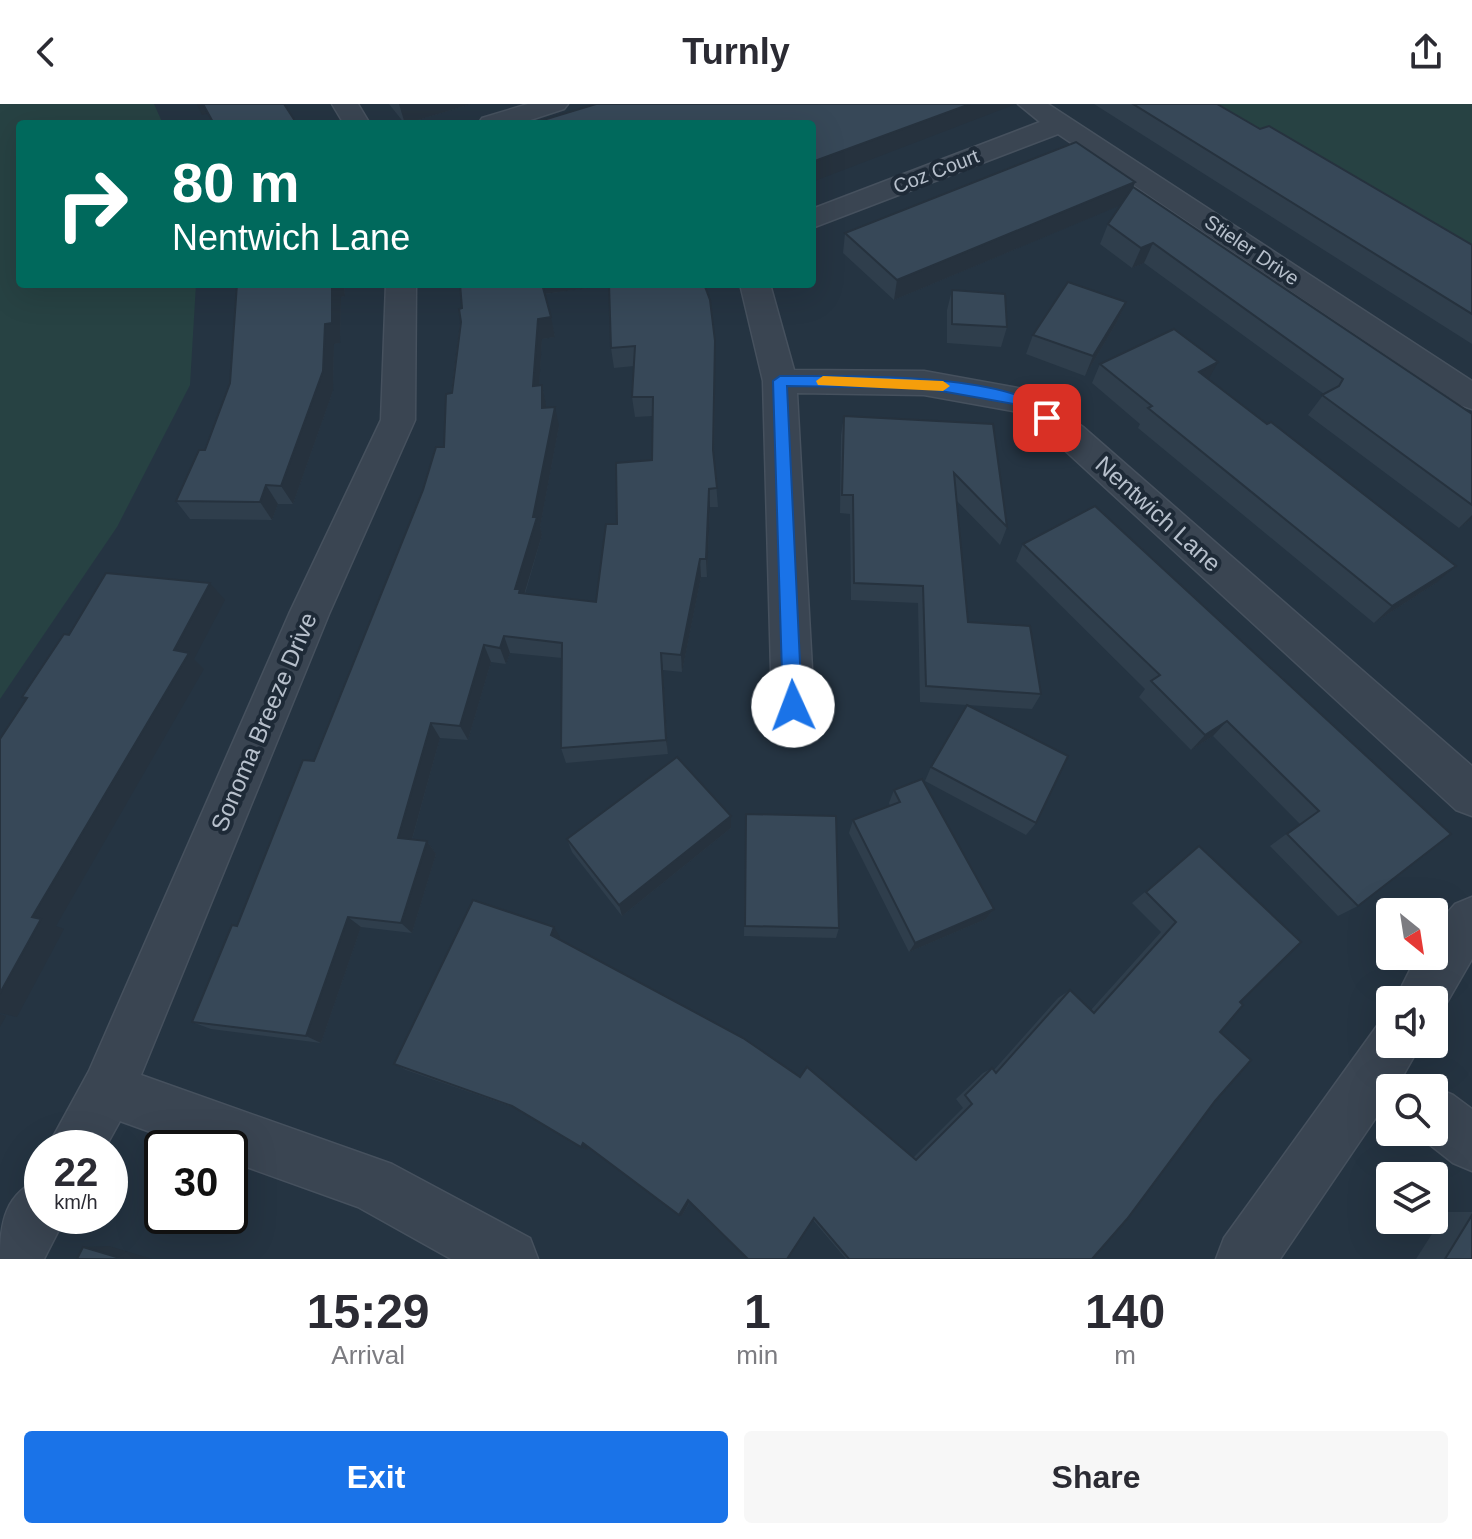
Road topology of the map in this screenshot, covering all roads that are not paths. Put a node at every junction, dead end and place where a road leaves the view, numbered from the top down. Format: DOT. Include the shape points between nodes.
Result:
graph roads {
  1 [pos="555,104"];
  2 [pos="1031,104"];
  3 [pos="504,120"];
  4 [pos="1061,123"];
  5 [pos="816,217"];
  6 [pos="401,288"];
  7 [pos="756,288"];
  8 [pos="780,381"];
  9 [pos="1472,397"];
  10 [pos="793,706"];
  11 [pos="1472,795"];
  12 [pos="1472,921"];
  13 [pos="1428,986"];
  14 [pos="1392,1068"];
  15 [pos="108,1090"];
  16 [pos="1448,1125"];
  17 [pos="85,1130"];
  18 [pos="1472,1144"];
  19 [pos="26,1234"];
  20 [pos="12,1259"];
  21 [pos="509,1259"];
  22 [pos="1245,1259"];
  1 -- 3 [label="street"];
  2 -- 4 [label="street, Stieler Drive"];
  4 -- 5 [label="street, Coz Court"];
  4 -- 9 [label="street, Stieler Drive"];
  6 -- 15 [label="street, Sonoma Breeze Drive" via="398,420 309,614"];
  7 -- 8 [label="street"];
  8 -- 10 [label="street"];
  8 -- 11 [label="street, Nentwich Lane" via="924,383 1023,401 1071,436"];
  12 -- 13 [label="street"];
  14 -- 22 [label="street"];
  15 -- 17 [label="street, Sonoma Breeze Drive"];
  15 -- 21 [label="street" via="372,1184"];
  16 -- 18 [label="street"];
  19 -- 20 [label="street"];
}
